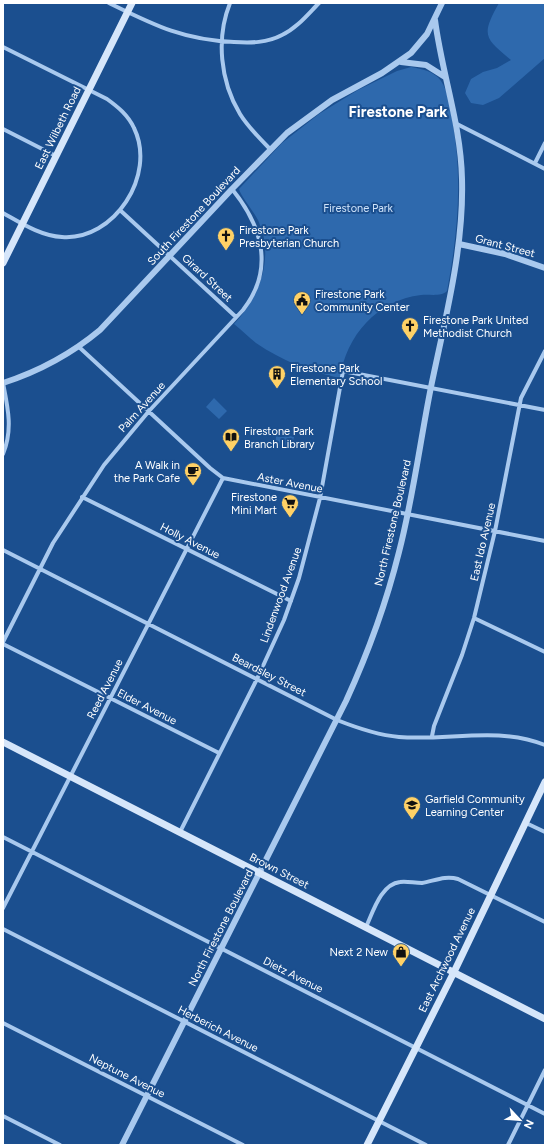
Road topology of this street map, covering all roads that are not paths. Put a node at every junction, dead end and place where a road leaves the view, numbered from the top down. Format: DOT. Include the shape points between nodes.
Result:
graph roads {
  1 [pos="109,3"];
  2 [pos="132,3"];
  3 [pos="230,3"];
  4 [pos="319,3"];
  5 [pos="442,3"];
  6 [pos="127,12"];
  7 [pos="435,20"];
  8 [pos="221,41"];
  9 [pos="3,47"];
  10 [pos="401,62"];
  11 [pos="445,77"];
  12 [pos="89,90"];
  13 [pos="457,124"];
  14 [pos="3,129"];
  15 [pos="545,143"];
  16 [pos="270,149"];
  17 [pos="56,156"];
  18 [pos="535,163"];
  19 [pos="545,169"];
  20 [pos="232,189"];
  21 [pos="121,211"];
  22 [pos="3,213"];
  23 [pos="23,224"];
  24 [pos="459,244"];
  25 [pos="170,256"];
  26 [pos="3,263"];
  27 [pos="545,268"];
  28 [pos="236,317"];
  29 [pos="79,347"];
  30 [pos="545,351"];
  31 [pos="3,383"];
  32 [pos="431,388"];
  33 [pos="520,405"];
  34 [pos="545,410"];
  35 [pos="149,411"];
  36 [pos="3,454"];
  37 [pos="223,478"];
  38 [pos="82,497"];
  39 [pos="320,498"];
  40 [pos="407,515"];
  41 [pos="495,531"];
  42 [pos="545,541"];
  43 [pos="186,549"];
  44 [pos="3,550"];
  45 [pos="40,569"];
  46 [pos="291,601"];
  47 [pos="474,618"];
  48 [pos="148,624"];
  49 [pos="3,643"];
  50 [pos="545,652"];
  51 [pos="258,679"];
  52 [pos="110,699"];
  53 [pos="337,720"];
  54 [pos="432,736"];
  55 [pos="3,742"];
  56 [pos="545,745"];
  57 [pos="219,753"];
  58 [pos="71,776"];
  59 [pos="545,782"];
  60 [pos="526,823"];
  61 [pos="180,832"];
  62 [pos="545,832"];
  63 [pos="3,837"];
  64 [pos="32,852"];
  65 [pos="260,873"];
  66 [pos="491,894"];
  67 [pos="3,908"];
  68 [pos="545,922"];
  69 [pos="366,927"];
  70 [pos="3,929"];
  71 [pos="222,949"];
  72 [pos="454,972"];
  73 [pos="545,1019"];
  74 [pos="185,1022"];
  75 [pos="3,1023"];
  76 [pos="416,1048"];
  77 [pos="545,1070"];
  78 [pos="147,1097"];
  79 [pos="528,1105"];
  80 [pos="545,1114"];
  81 [pos="3,1116"];
  82 [pos="378,1121"];
  83 [pos="60,1145"];
  84 [pos="122,1145"];
  85 [pos="243,1145"];
  86 [pos="367,1145"];
  87 [pos="426,1145"];
  88 [pos="508,1145"];
  1 -- 6 [label="street"];
  2 -- 6 [label="main road, East Wilbeth Road"];
  3 -- 8 [label="street"];
  4 -- 8 [label="street" via="293,28 272,39 255,42"];
  5 -- 7 [label="street, South Firestone Boulevard"];
  6 -- 8 [label="street" via="165,30 185,36"];
  6 -- 12 [label="main road, East Wilbeth Road"];
  7 -- 10 [label="street, South Firestone Boulevard" via="420,44"];
  7 -- 11 [label="street, North Firestone Boulevard"];
  8 -- 16 [label="street" via="226,80 233,100 246,123"];
  9 -- 12 [label="street"];
  10 -- 11 [label="street" via="426,65"];
  10 -- 16 [label="street, South Firestone Boulevard" via="332,100"];
  11 -- 13 [label="street, North Firestone Boulevard"];
  12 -- 17 [label="main road, East Wilbeth Road"];
  12 -- 21 [label="street" via="118,107 138,137 139,169 131,193"];
  13 -- 18 [label="street"];
  13 -- 24 [label="street, North Firestone Boulevard" via="463,193"];
  14 -- 17 [label="street"];
  15 -- 18 [label="street"];
  16 -- 20 [label="street, South Firestone Boulevard"];
  17 -- 23 [label="main road, East Wilbeth Road"];
  18 -- 19 [label="street"];
  20 -- 25 [label="street, South Firestone Boulevard"];
  20 -- 28 [label="street, Palm Avenue" via="253,220 261,252 256,288"];
  21 -- 23 [label="street" via="100,228 89,234 74,237 53,236"];
  21 -- 25 [label="street, Girard Street"];
  22 -- 23 [label="street"];
  23 -- 26 [label="main road, East Wilbeth Road"];
  24 -- 27 [label="street, Grant Street" via="505,254"];
  24 -- 32 [label="street, North Firestone Boulevard"];
  25 -- 28 [label="street, Girard Street"];
  25 -- 29 [label="street, South Firestone Boulevard" via="112,320"];
  28 -- 35 [label="street, Palm Avenue"];
  29 -- 31 [label="street, South Firestone Boulevard" via="43,368"];
  29 -- 35 [label="street, Aster Avenue"];
  30 -- 33 [label="street, East Ido Avenue"];
  31 -- 36 [label="street" via="9,429"];
  32 -- 33 [label="street"];
  32 -- 39 [label="street, Lindenwood Avenue" via="343,371"];
  32 -- 40 [label="street, North Firestone Boulevard"];
  33 -- 34 [label="street"];
  33 -- 41 [label="street, East Ido Avenue"];
  35 -- 37 [label="street, Aster Avenue"];
  35 -- 38 [label="street, Palm Avenue" via="104,464"];
  37 -- 39 [label="street, Aster Avenue"];
  37 -- 43 [label="street, Reed Avenue"];
  38 -- 43 [label="street, Holly Avenue"];
  38 -- 45 [label="street, Palm Avenue"];
  39 -- 40 [label="street, Aster Avenue"];
  39 -- 46 [label="street, Lindenwood Avenue"];
  40 -- 41 [label="street, Aster Avenue"];
  40 -- 53 [label="street, North Firestone Boulevard" via="399,552 376,628"];
  41 -- 42 [label="street, Aster Avenue"];
  41 -- 47 [label="street, East Ido Avenue"];
  43 -- 46 [label="street, Holly Avenue"];
  43 -- 48 [label="street, Reed Avenue"];
  44 -- 45 [label="street, Beardsley Street"];
  45 -- 48 [label="street, Beardsley Street"];
  45 -- 49 [label="street, Palm Avenue"];
  46 -- 51 [label="street, Lindenwood Avenue"];
  47 -- 50 [label="street"];
  47 -- 54 [label="street, East Ido Avenue"];
  48 -- 51 [label="street, Beardsley Street"];
  48 -- 52 [label="street, Reed Avenue"];
  49 -- 52 [label="street, Elder Avenue"];
  51 -- 53 [label="street, Beardsley Street"];
  51 -- 57 [label="street, Lindenwood Avenue"];
  52 -- 57 [label="street, Elder Avenue"];
  52 -- 58 [label="street, Reed Avenue"];
  53 -- 54 [label="street, Beardsley Street" via="380,734 400,737"];
  53 -- 65 [label="street, North Firestone Boulevard"];
  54 -- 56 [label="street, Beardsley Street" via="493,734 519,737"];
  55 -- 58 [label="main road, Brown Street"];
  57 -- 61 [label="street, Lindenwood Avenue"];
  58 -- 61 [label="main road, Brown Street"];
  58 -- 64 [label="street, Reed Avenue"];
  59 -- 60 [label="main road, East Archwood Avenue"];
  60 -- 62 [label="street"];
  60 -- 66 [label="main road, East Archwood Avenue"];
  61 -- 65 [label="main road, Brown Street"];
  63 -- 64 [label="street, Dietz Avenue"];
  64 -- 67 [label="street, Reed Avenue"];
  64 -- 71 [label="street, Dietz Avenue"];
  65 -- 69 [label="main road, Brown Street"];
  65 -- 71 [label="street, North Firestone Boulevard"];
  66 -- 68 [label="street"];
  66 -- 69 [label="street" via="456,878 448,877 421,883 400,882 384,891"];
  66 -- 72 [label="main road, East Archwood Avenue"];
  69 -- 72 [label="main road, Brown Street"];
  70 -- 74 [label="street, Herberich Avenue"];
  71 -- 74 [label="street, North Firestone Boulevard"];
  71 -- 76 [label="street, Dietz Avenue"];
  72 -- 73 [label="main road, Brown Street"];
  72 -- 76 [label="main road, East Archwood Avenue"];
  74 -- 78 [label="street, North Firestone Boulevard"];
  74 -- 82 [label="street, Herberich Avenue"];
  75 -- 78 [label="street, Neptune Avenue"];
  76 -- 79 [label="street, Dietz Avenue"];
  76 -- 82 [label="main road, East Archwood Avenue"];
  77 -- 79 [label="street"];
  78 -- 84 [label="street, North Firestone Boulevard"];
  78 -- 85 [label="street, Neptune Avenue"];
  79 -- 80 [label="street, Dietz Avenue"];
  79 -- 88 [label="street"];
  81 -- 83 [label="street"];
  82 -- 86 [label="main road, East Archwood Avenue"];
  82 -- 87 [label="street, Herberich Avenue"];
}
